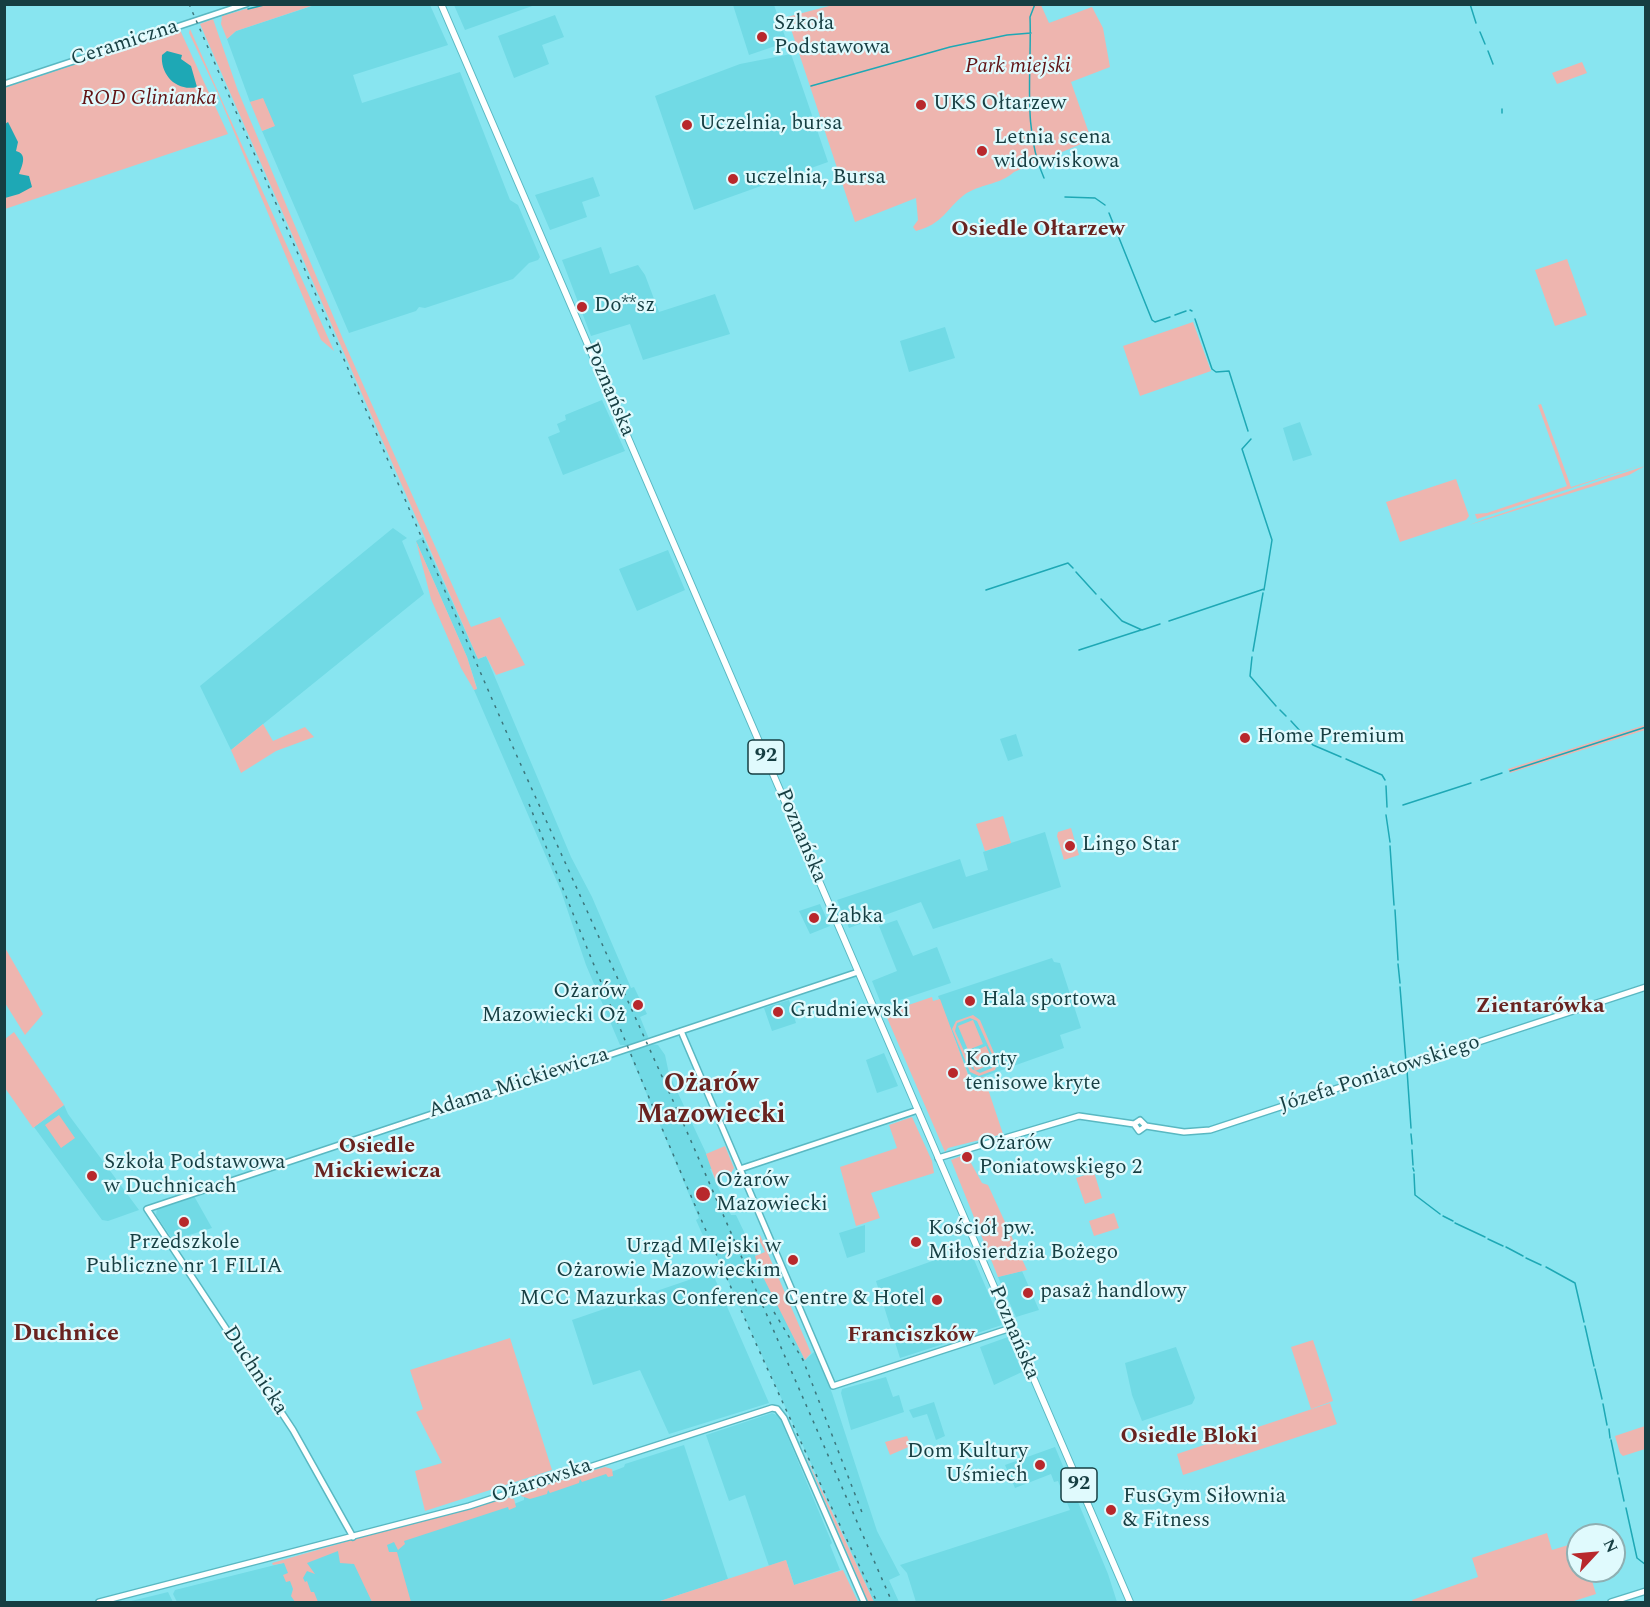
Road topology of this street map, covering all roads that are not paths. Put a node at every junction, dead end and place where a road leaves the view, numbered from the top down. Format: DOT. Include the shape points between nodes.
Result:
graph roads {
  1 [pos="246,4"];
  2 [pos="441,4"];
  3 [pos="4,84"];
  4 [pos="858,972"];
  5 [pos="1646,987"];
  6 [pos="681,1031"];
  7 [pos="918,1110"];
  8 [pos="938,1158"];
  9 [pos="740,1169"];
  10 [pos="147,1209"];
  11 [pos="1011,1328"];
  12 [pos="353,1537"];
  13 [pos="1646,1591"];
  14 [pos="99,1602"];
  15 [pos="864,1602"];
  16 [pos="1130,1602"];
  17 [pos="1611,1602"];
  1 -- 3 [label="street, Ceramiczna"];
  2 -- 4 [label="main road, Poznańska / 92"];
  4 -- 6 [label="street, Adama Mickiewicza"];
  4 -- 7 [label="main road, Poznańska / 92"];
  5 -- 8 [label="street, Józefa Poniatowskiego" via="1210,1131 1194,1133 1146,1126 1139,1131 1134,1124 1079,1116"];
  6 -- 9 [label="street"];
  6 -- 10 [label="street, Adama Mickiewicza"];
  7 -- 8 [label="main road, Poznańska / 92"];
  7 -- 9 [label="street"];
  8 -- 11 [label="main road, Poznańska / 92"];
  9 -- 11 [label="street" via="833,1386"];
  10 -- 12 [label="street, Duchnicka" via="293,1430"];
  11 -- 16 [label="main road, Poznańska / 92"];
  12 -- 14 [label="street, Ożarowska"];
  12 -- 15 [label="street, Ożarowska" via="469,1506 772,1408 784,1418"];
  13 -- 17 [label="street"];
}
